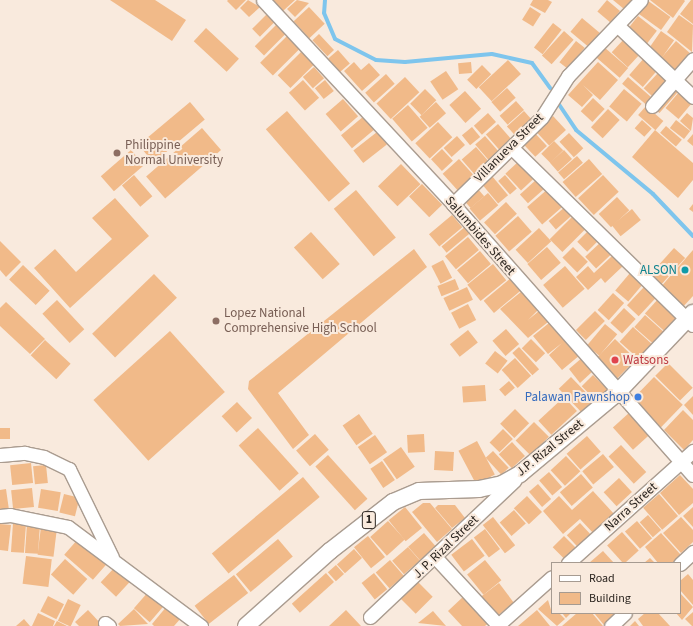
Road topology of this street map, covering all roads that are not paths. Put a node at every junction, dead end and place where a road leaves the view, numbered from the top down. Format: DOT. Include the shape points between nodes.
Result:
graph roads {
  1 [pos="263,0"];
  2 [pos="641,0"];
  3 [pos="619,27"];
  4 [pos="693,58"];
  5 [pos="674,81"];
  6 [pos="693,97"];
  7 [pos="652,106"];
  8 [pos="512,148"];
  9 [pos="453,204"];
  10 [pos="691,319"];
  11 [pos="618,392"];
  12 [pos="693,451"];
  13 [pos="0,455"];
  14 [pos="681,462"];
  15 [pos="520,474"];
  16 [pos="693,475"];
  17 [pos="0,516"];
  18 [pos="693,552"];
  19 [pos="436,558"];
  20 [pos="113,560"];
  21 [pos="569,562"];
  22 [pos="681,563"];
  23 [pos="551,578"];
  24 [pos="624,614"];
  25 [pos="370,617"];
  26 [pos="201,626"];
  27 [pos="246,626"];
  28 [pos="498,626"];
  29 [pos="611,626"];
  1 -- 9 [label="street, Salumbides Street"];
  2 -- 3 [label="street, Villanueva Street"];
  3 -- 5 [label="street"];
  3 -- 8 [label="street, Villanueva Street" via="568,76 542,117"];
  4 -- 5 [label="street"];
  5 -- 6 [label="street"];
  5 -- 7 [label="street"];
  8 -- 9 [label="street, Villanueva Street"];
  8 -- 10 [label="street"];
  9 -- 11 [label="street, Salumbides Street"];
  10 -- 11 [label="main road, J.P. Rizal Street / 1"];
  11 -- 14 [label="street, Salumbides Street"];
  11 -- 15 [label="main road, J.P. Rizal Street / 1"];
  12 -- 14 [label="street, Narra Street"];
  13 -- 20 [label="street" via="25,453 44,457 69,469"];
  14 -- 16 [label="street, Salumbides Street"];
  14 -- 21 [label="street, Narra Street"];
  15 -- 19 [label="street, J. P. Rizal Street"];
  15 -- 27 [label="main road, J.P. Rizal Street / 1" via="502,484 479,489 418,491 393,502 330,551"];
  17 -- 20 [label="street" via="10,515 68,527"];
  18 -- 22 [label="street"];
  19 -- 25 [label="street, J. P. Rizal Street"];
  19 -- 28 [label="street"];
  20 -- 26 [label="street"];
  23 -- 28 [label="street"];
  24 -- 29 [label="street"];
}
